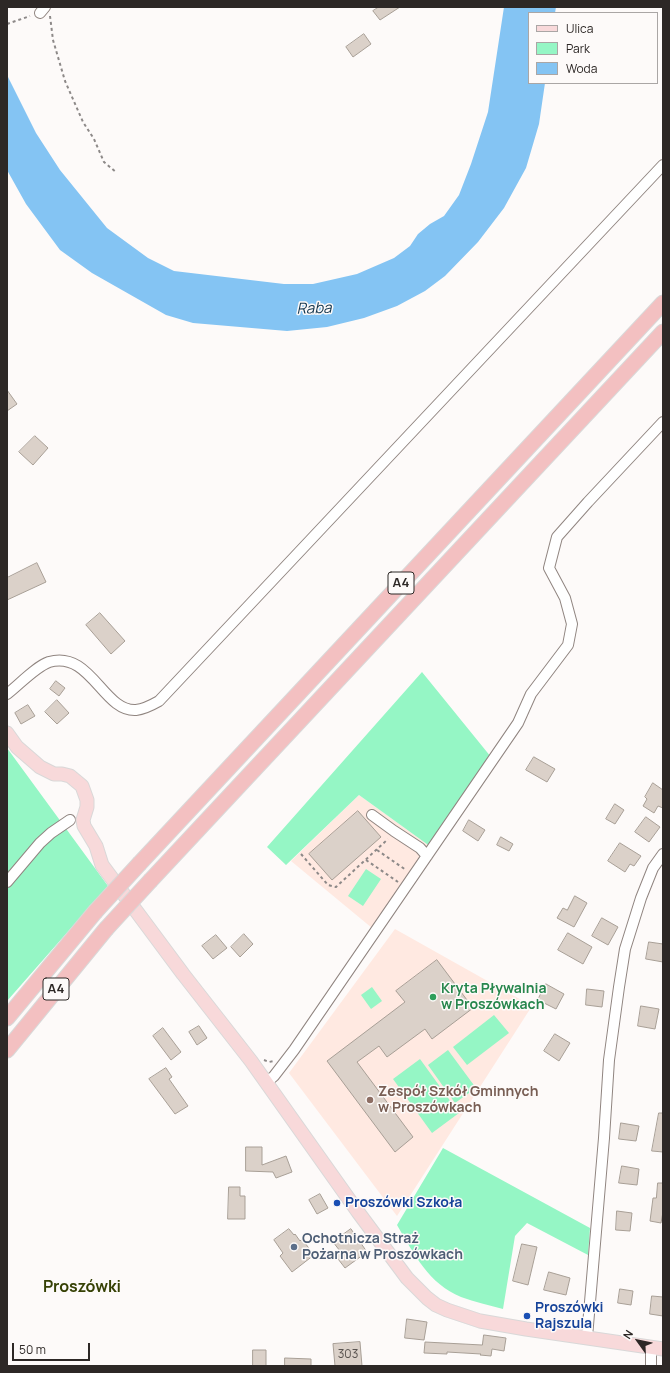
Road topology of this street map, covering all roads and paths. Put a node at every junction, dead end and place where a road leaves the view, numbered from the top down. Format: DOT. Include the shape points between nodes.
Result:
graph roads {
  1 [pos="45,11"];
  2 [pos="7,24"];
  3 [pos="663,165"];
  4 [pos="118,174"];
  5 [pos="663,303"];
  6 [pos="663,332"];
  7 [pos="663,422"];
  8 [pos="7,694"];
  9 [pos="7,733"];
  10 [pos="372,814"];
  11 [pos="70,820"];
  12 [pos="394,831"];
  13 [pos="377,850"];
  14 [pos="430,852"];
  15 [pos="301,854"];
  16 [pos="663,854"];
  17 [pos="366,860"];
  18 [pos="414,875"];
  19 [pos="7,882"];
  20 [pos="405,888"];
  21 [pos="7,1018"];
  22 [pos="7,1050"];
  23 [pos="264,1060"];
  24 [pos="277,1060"];
  25 [pos="266,1083"];
  26 [pos="587,1337"];
  27 [pos="657,1348"];
  28 [pos="651,1366"];
  1 -- 2 [label="path"];
  1 -- 4 [label="path" via="65,81 83,122 104,162"];
  3 -- 8 [label="street" via="159,701 145,708 125,708 115,702 85,672 65,660 48,663 34,671"];
  5 -- 21 [label="highway, A4, bridge" via="95,912"];
  6 -- 22 [label="highway, A4, bridge" via="106,929"];
  7 -- 14 [label="street" via="557,538 549,568 564,598 572,624 568,645 531,694 518,723"];
  9 -- 25 [label="main road" via="40,767 54,774 70,776 82,786 87,800 84,826 96,846 102,864"];
  10 -- 12 [label="street"];
  11 -- 19 [label="street" via="50,833"];
  12 -- 13 [label="path"];
  12 -- 14 [label="street"];
  13 -- 17 [label="path"];
  13 -- 18 [label="path"];
  14 -- 18 [label="street"];
  15 -- 17 [label="path" via="328,885 336,887"];
  16 -- 26 [label="street" via="653,868 640,898 625,949 619,987 609,1060"];
  17 -- 20 [label="path"];
  18 -- 20 [label="street"];
  20 -- 25 [label="street" via="294,1050"];
  23 -- 24 [label="path"];
  25 -- 26 [label="main road" via="362,1218 407,1278 427,1298 447,1310 480,1321"];
  26 -- 27 [label="main road"];
  27 -- 28 [label="street"];
}
